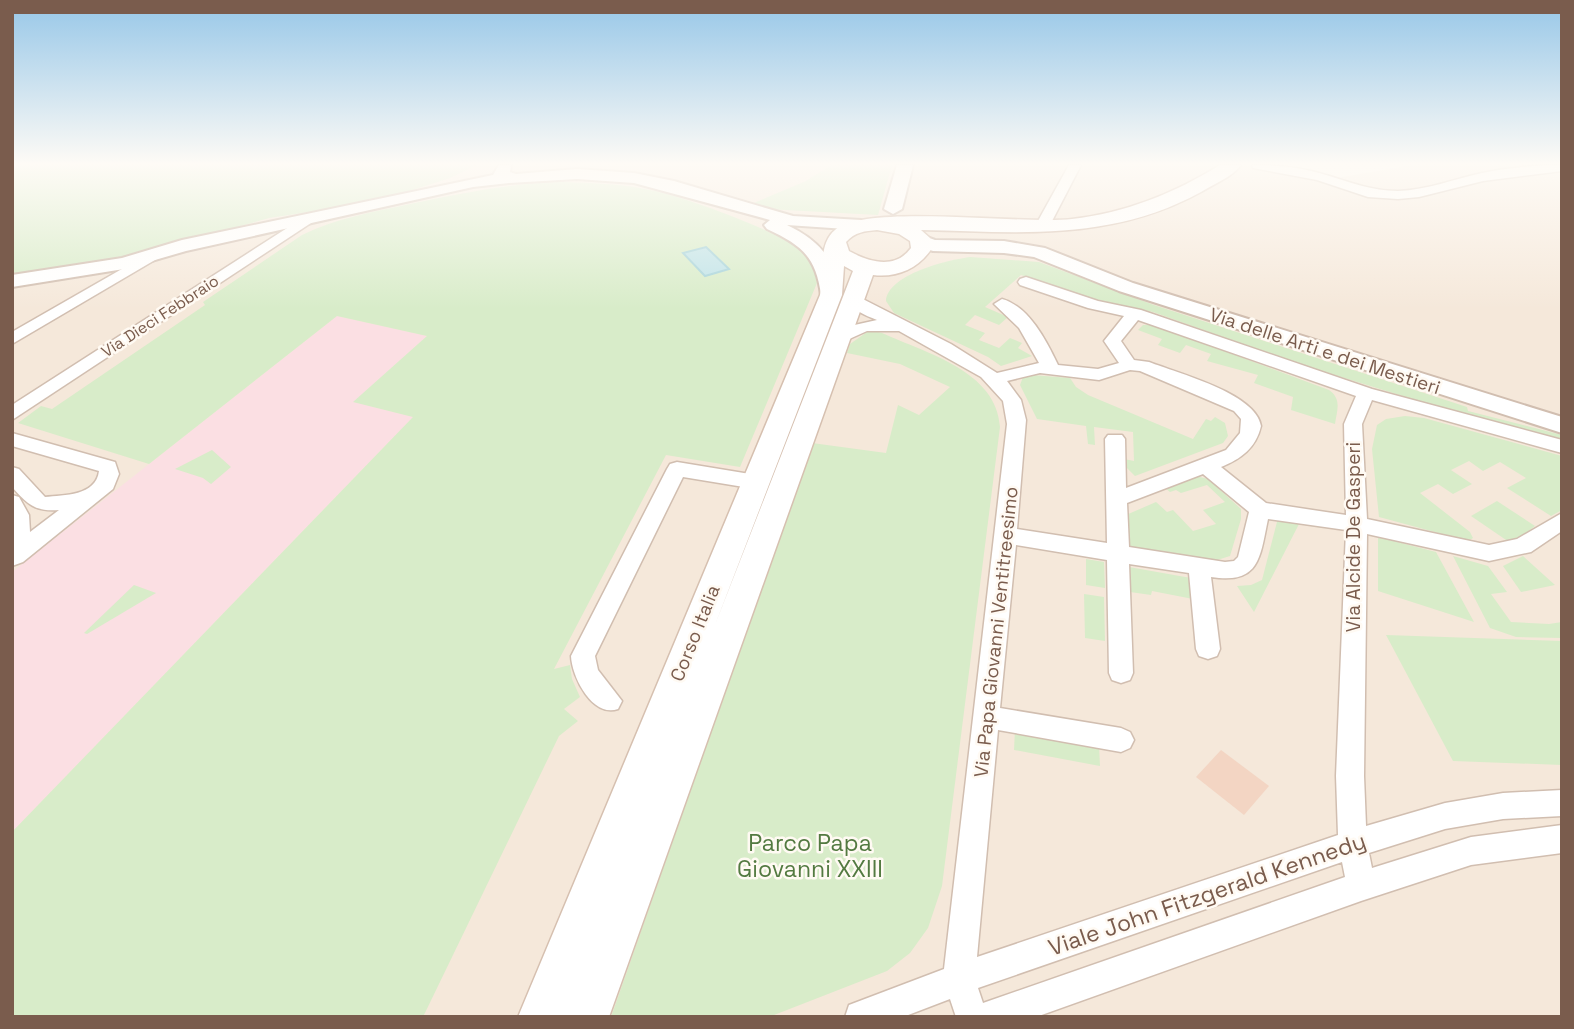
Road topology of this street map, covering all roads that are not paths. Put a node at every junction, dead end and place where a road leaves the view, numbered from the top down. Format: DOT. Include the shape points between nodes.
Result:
graph roads {
  1 [pos="332,213"];
  2 [pos="745,213"];
  3 [pos="762,213"];
  4 [pos="909,213"];
  5 [pos="1049,213"];
  6 [pos="1127,213"];
  7 [pos="749,215"];
  8 [pos="309,218"];
  9 [pos="869,225"];
  10 [pos="1045,227"];
  11 [pos="910,229"];
  12 [pos="837,242"];
  13 [pos="155,254"];
  14 [pos="902,266"];
  15 [pos="865,267"];
  16 [pos="1090,273"];
  17 [pos="12,281"];
  18 [pos="1026,282"];
  19 [pos="842,297"];
  20 [pos="1002,304"];
  21 [pos="1135,313"];
  22 [pos="918,336"];
  23 [pos="12,339"];
  24 [pos="836,340"];
  25 [pos="1129,365"];
  26 [pos="1051,369"];
  27 [pos="995,379"];
  28 [pos="1366,393"];
  29 [pos="12,414"];
  30 [pos="1562,425"];
  31 [pos="13,438"];
  32 [pos="1115,439"];
  33 [pos="1562,447"];
  34 [pos="1207,466"];
  35 [pos="12,474"];
  36 [pos="756,482"];
  37 [pos="1117,499"];
  38 [pos="86,500"];
  39 [pos="12,502"];
  40 [pos="1260,510"];
  41 [pos="1357,524"];
  42 [pos="1558,529"];
  43 [pos="1006,536"];
  44 [pos="1118,554"];
  45 [pos="14,557"];
  46 [pos="1199,567"];
  47 [pos="1208,649"];
  48 [pos="1121,673"];
  49 [pos="608,701"];
  50 [pos="987,717"];
  51 [pos="1121,740"];
  52 [pos="1562,803"];
  53 [pos="1562,838"];
  54 [pos="1353,844"];
  55 [pos="1361,886"];
  56 [pos="960,979"];
  57 [pos="541,1017"];
  58 [pos="586,1017"];
  59 [pos="860,1017"];
  60 [pos="972,1017"];
  61 [pos="990,1017"];
  1 -- 8 [label="street"];
  2 -- 7 [label="street"];
  3 -- 9 [label="street" via="793,221"];
  4 -- 11 [label="street"];
  5 -- 10 [label="street"];
  6 -- 10 [label="main road"];
  7 -- 12 [label="street"];
  7 -- 19 [label="street" via="792,234 817,252"];
  8 -- 13 [label="street"];
  8 -- 29 [label="street, Via Dieci Febbraio"];
  9 -- 11 [label="street"];
  9 -- 11 [label="main road"];
  9 -- 12 [label="main road"];
  10 -- 11 [label="main road" via="964,224"];
  11 -- 14 [label="main road" via="923,248 920,256"];
  11 -- 16 [label="street" via="933,245 1024,249"];
  12 -- 15 [label="main road" via="845,259"];
  12 -- 19 [label="main road, Corso Italia" via="832,260"];
  13 -- 17 [label="street" via="96,269"];
  13 -- 23 [label="street"];
  14 -- 15 [label="main road"];
  14 -- 16 [label="street" via="990,252"];
  15 -- 19 [label="main road, Corso Italia"];
  16 -- 30 [label="street, Via delle Arti e dei Mestieri"];
  18 -- 21 [label="street" via="1094,305"];
  19 -- 22 [label="street"];
  19 -- 24 [label="main road, Corso Italia"];
  19 -- 36 [label="main road, Corso Italia"];
  20 -- 26 [label="street" via="1030,329"];
  21 -- 25 [label="street" via="1112,341"];
  21 -- 28 [label="street"];
  22 -- 24 [label="street" via="870,325"];
  22 -- 27 [label="street, Via Papa Giovanni Ventitreesimo" via="970,361"];
  24 -- 58 [label="main road, Corso Italia"];
  25 -- 26 [label="street" via="1099,375"];
  25 -- 34 [label="street" via="1143,366 1231,401 1247,412 1252,427 1242,446"];
  26 -- 27 [label="street"];
  27 -- 43 [label="street, Via Papa Giovanni Ventitreesimo" via="1012,398 1017,414"];
  28 -- 33 [label="street"];
  28 -- 41 [label="street, Via Alcide De Gasperi" via="1353,424"];
  31 -- 38 [label="street" via="108,467 106,484"];
  32 -- 37 [label="street"];
  34 -- 37 [label="street"];
  34 -- 40 [label="street"];
  35 -- 38 [label="street" via="38,502"];
  36 -- 49 [label="street" via="677,469 583,656 590,680"];
  36 -- 57 [label="main road, Corso Italia"];
  37 -- 44 [label="street"];
  38 -- 45 [label="street"];
  39 -- 45 [label="street" via="21,525"];
  40 -- 41 [label="street"];
  40 -- 46 [label="street" via="1248,561 1240,569"];
  41 -- 42 [label="street" via="1489,554 1523,546"];
  41 -- 54 [label="street, Via Alcide De Gasperi" via="1350,776"];
  43 -- 44 [label="street"];
  43 -- 50 [label="street, Via Papa Giovanni Ventitreesimo"];
  44 -- 46 [label="street"];
  44 -- 48 [label="street"];
  46 -- 47 [label="street"];
  50 -- 51 [label="street"];
  50 -- 56 [label="street, Via Papa Giovanni Ventitreesimo"];
  52 -- 54 [label="street, Viale John Fitzgerald Kennedy" via="1503,806 1445,816"];
  53 -- 55 [label="street, Viale John Fitzgerald Kennedy" via="1471,851"];
  54 -- 55 [label="street, Via Alcide De Gasperi"];
  54 -- 56 [label="street, Viale John Fitzgerald Kennedy"];
  55 -- 61 [label="street, Viale John Fitzgerald Kennedy"];
  56 -- 59 [label="street, Viale John Fitzgerald Kennedy"];
  56 -- 60 [label="street"];
}
